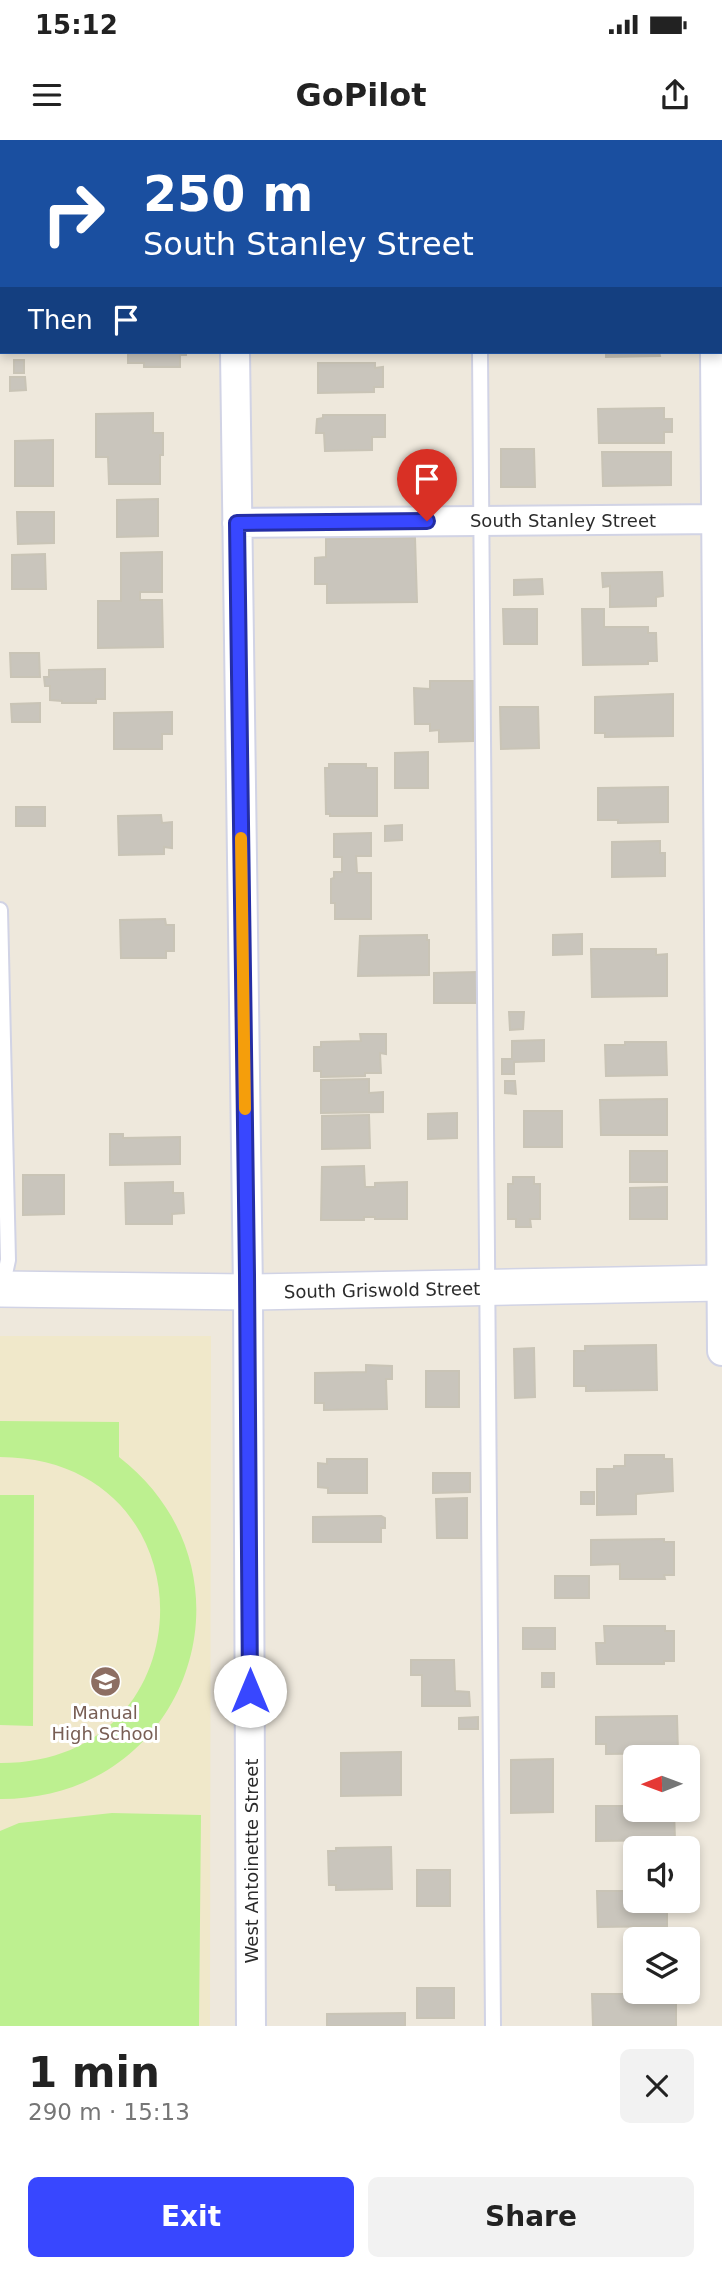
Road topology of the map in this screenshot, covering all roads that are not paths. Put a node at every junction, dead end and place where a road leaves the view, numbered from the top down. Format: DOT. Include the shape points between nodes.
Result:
graph roads {
  1 [pos="235,354"];
  2 [pos="480,354"];
  3 [pos="715,354"];
  4 [pos="720,519"];
  5 [pos="481,521"];
  6 [pos="237,523"];
  7 [pos="0,910"];
  8 [pos="722,1283"];
  9 [pos="486,1287"];
  10 [pos="1,1289"];
  11 [pos="248,1292"];
  12 [pos="722,1350"];
  13 [pos="251,2026"];
  14 [pos="493,2026"];
  1 -- 6 [label="street, West Antoinette Street"];
  2 -- 5 [label="lane"];
  3 -- 4 [label="street"];
  4 -- 5 [label="street, South Stanley Street"];
  4 -- 8 [label="street"];
  5 -- 6 [label="street, South Stanley Street"];
  5 -- 9 [label="lane"];
  6 -- 11 [label="street, West Antoinette Street"];
  7 -- 10 [label="lane" via="8,1260"];
  8 -- 9 [label="street, South Griswold Street"];
  8 -- 12 [label="street"];
  9 -- 11 [label="street, South Griswold Street"];
  9 -- 14 [label="lane"];
  10 -- 11 [label="street, South Griswold Street"];
  11 -- 13 [label="street, West Antoinette Street"];
}
